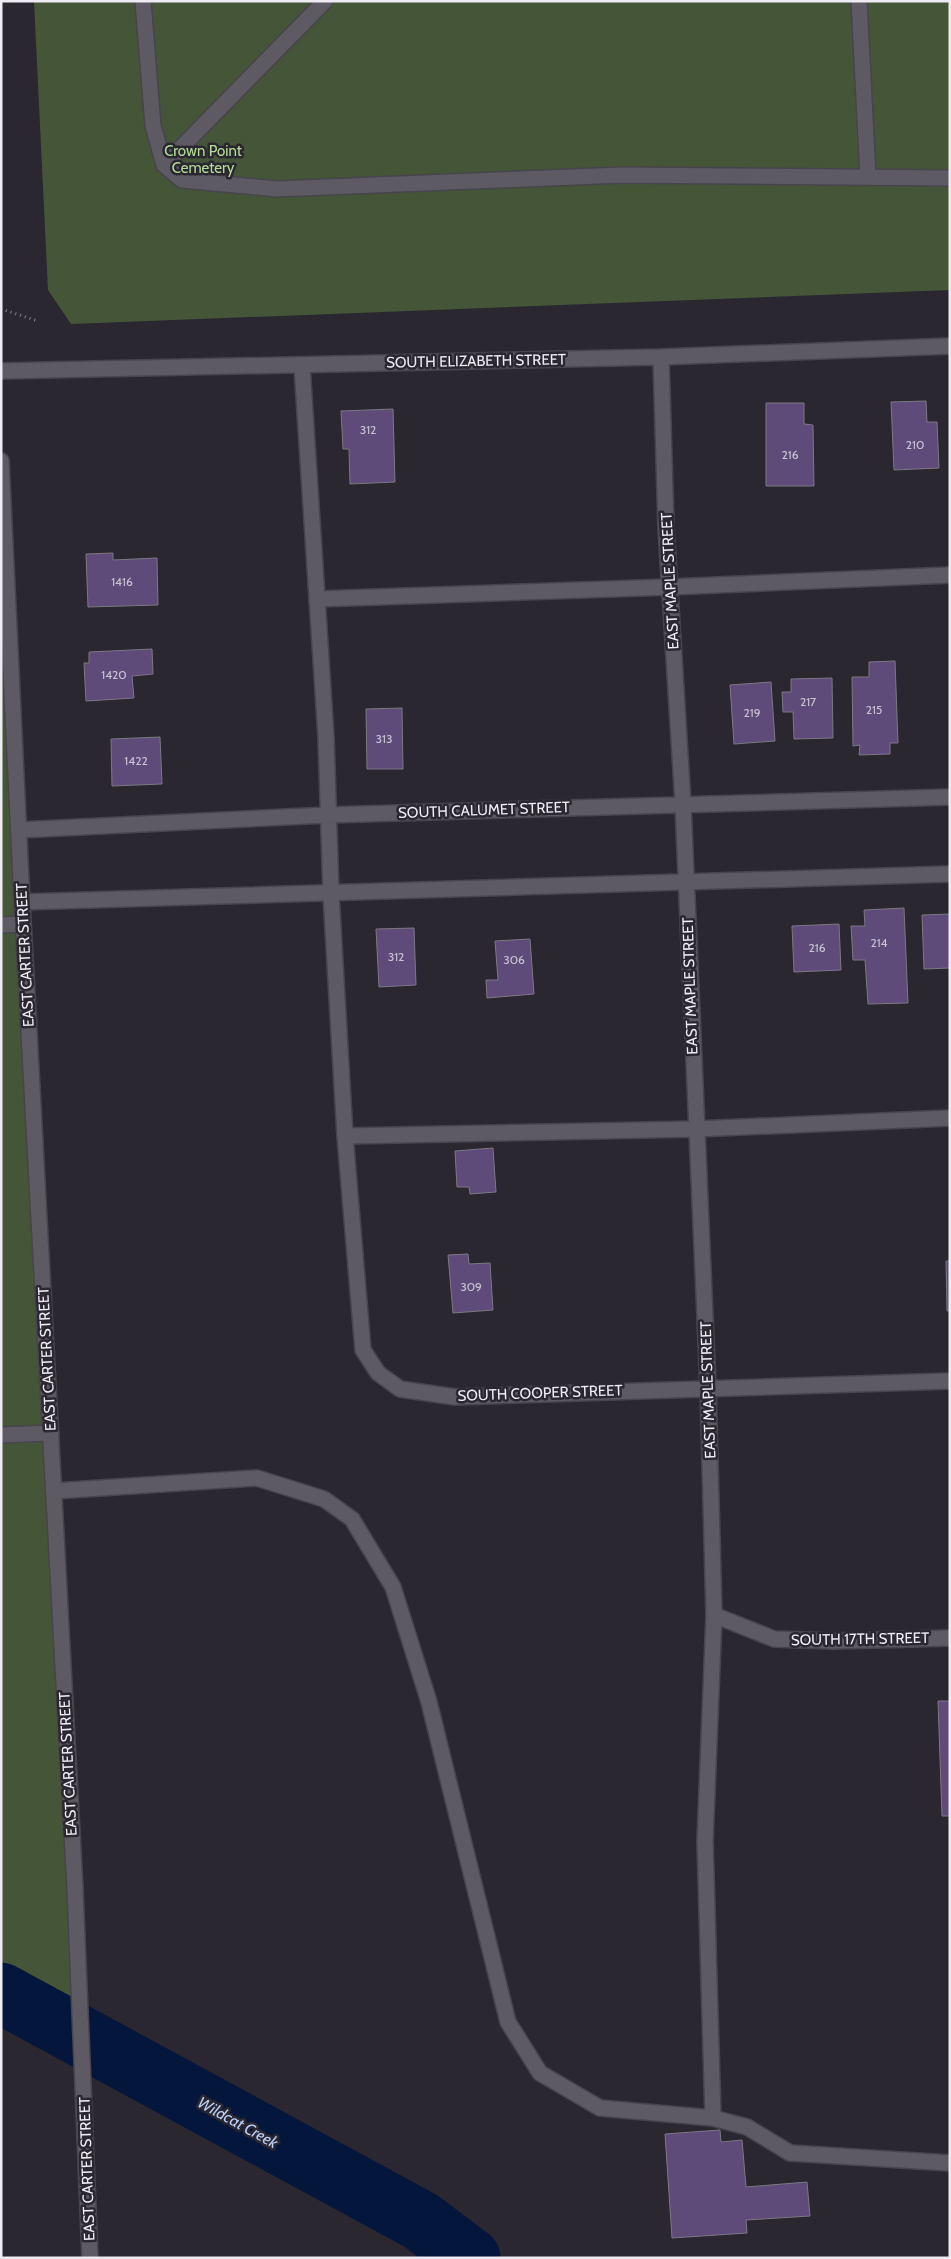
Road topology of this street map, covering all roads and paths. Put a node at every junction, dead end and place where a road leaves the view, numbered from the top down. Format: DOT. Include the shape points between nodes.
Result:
graph roads {
  1 [pos="143,1"];
  2 [pos="326,1"];
  3 [pos="859,1"];
  4 [pos="164,165"];
  5 [pos="868,177"];
  6 [pos="950,178"];
  7 [pos="1,309"];
  8 [pos="38,321"];
  9 [pos="950,346"];
  10 [pos="661,357"];
  11 [pos="302,366"];
  12 [pos="1,371"];
  13 [pos="1,461"];
  14 [pos="950,575"];
  15 [pos="670,587"];
  16 [pos="317,598"];
  17 [pos="950,797"];
  18 [pos="683,804"];
  19 [pos="328,816"];
  20 [pos="19,830"];
  21 [pos="950,874"];
  22 [pos="686,882"];
  23 [pos="331,894"];
  24 [pos="22,902"];
  25 [pos="23,924"];
  26 [pos="1,925"];
  27 [pos="950,1118"];
  28 [pos="696,1129"];
  29 [pos="345,1136"];
  30 [pos="950,1381"];
  31 [pos="708,1387"];
  32 [pos="51,1433"];
  33 [pos="1,1435"];
  34 [pos="54,1492"];
  35 [pos="714,1615"];
  36 [pos="950,1638"];
  37 [pos="713,2118"];
  38 [pos="950,2163"];
  39 [pos="90,2258"];
  1 -- 4 [label="street" via="153,126"];
  2 -- 4 [label="street"];
  3 -- 5 [label="street"];
  4 -- 5 [label="street" via="182,180 277,189 622,175"];
  5 -- 6 [label="street"];
  7 -- 8 [label="path"];
  9 -- 10 [label="street, SOUTH ELIZABETH STREET"];
  10 -- 11 [label="street, SOUTH ELIZABETH STREET"];
  10 -- 15 [label="street, EAST MAPLE STREET"];
  11 -- 12 [label="street, SOUTH ELIZABETH STREET"];
  11 -- 16 [label="street, SOUTH COOPER STREET"];
  13 -- 20 [label="street, EAST CARTER STREET"];
  14 -- 15 [label="street"];
  15 -- 16 [label="street"];
  15 -- 18 [label="street, EAST MAPLE STREET"];
  16 -- 19 [label="street, SOUTH COOPER STREET"];
  17 -- 18 [label="street, SOUTH CALUMET STREET"];
  18 -- 19 [label="street, SOUTH CALUMET STREET"];
  18 -- 22 [label="street, EAST MAPLE STREET"];
  19 -- 20 [label="street, SOUTH CALUMET STREET"];
  19 -- 23 [label="street, SOUTH COOPER STREET"];
  20 -- 24 [label="street, EAST CARTER STREET"];
  21 -- 22 [label="street"];
  22 -- 23 [label="street"];
  22 -- 28 [label="street, EAST MAPLE STREET"];
  23 -- 24 [label="street"];
  23 -- 29 [label="street, SOUTH COOPER STREET"];
  24 -- 25 [label="street, EAST CARTER STREET"];
  25 -- 26 [label="street"];
  25 -- 32 [label="street, EAST CARTER STREET"];
  27 -- 28 [label="street"];
  28 -- 29 [label="street"];
  28 -- 31 [label="street, EAST MAPLE STREET"];
  29 -- 31 [label="street, SOUTH COOPER STREET" via="363,1350 378,1373 400,1389 455,1396"];
  30 -- 31 [label="street, SOUTH COOPER STREET"];
  31 -- 35 [label="street, EAST MAPLE STREET"];
  32 -- 33 [label="street"];
  32 -- 34 [label="street, EAST CARTER STREET"];
  34 -- 37 [label="street" via="257,1478 324,1499 352,1519 393,1586 429,1702 508,2022 521,2046 540,2073 600,2108"];
  34 -- 39 [label="street, EAST CARTER STREET"];
  35 -- 36 [label="street, SOUTH 17TH STREET" via="774,1639"];
  35 -- 37 [label="street, EAST MAPLE STREET" via="705,1840"];
  37 -- 38 [label="street" via="747,2127 790,2154"];
}
